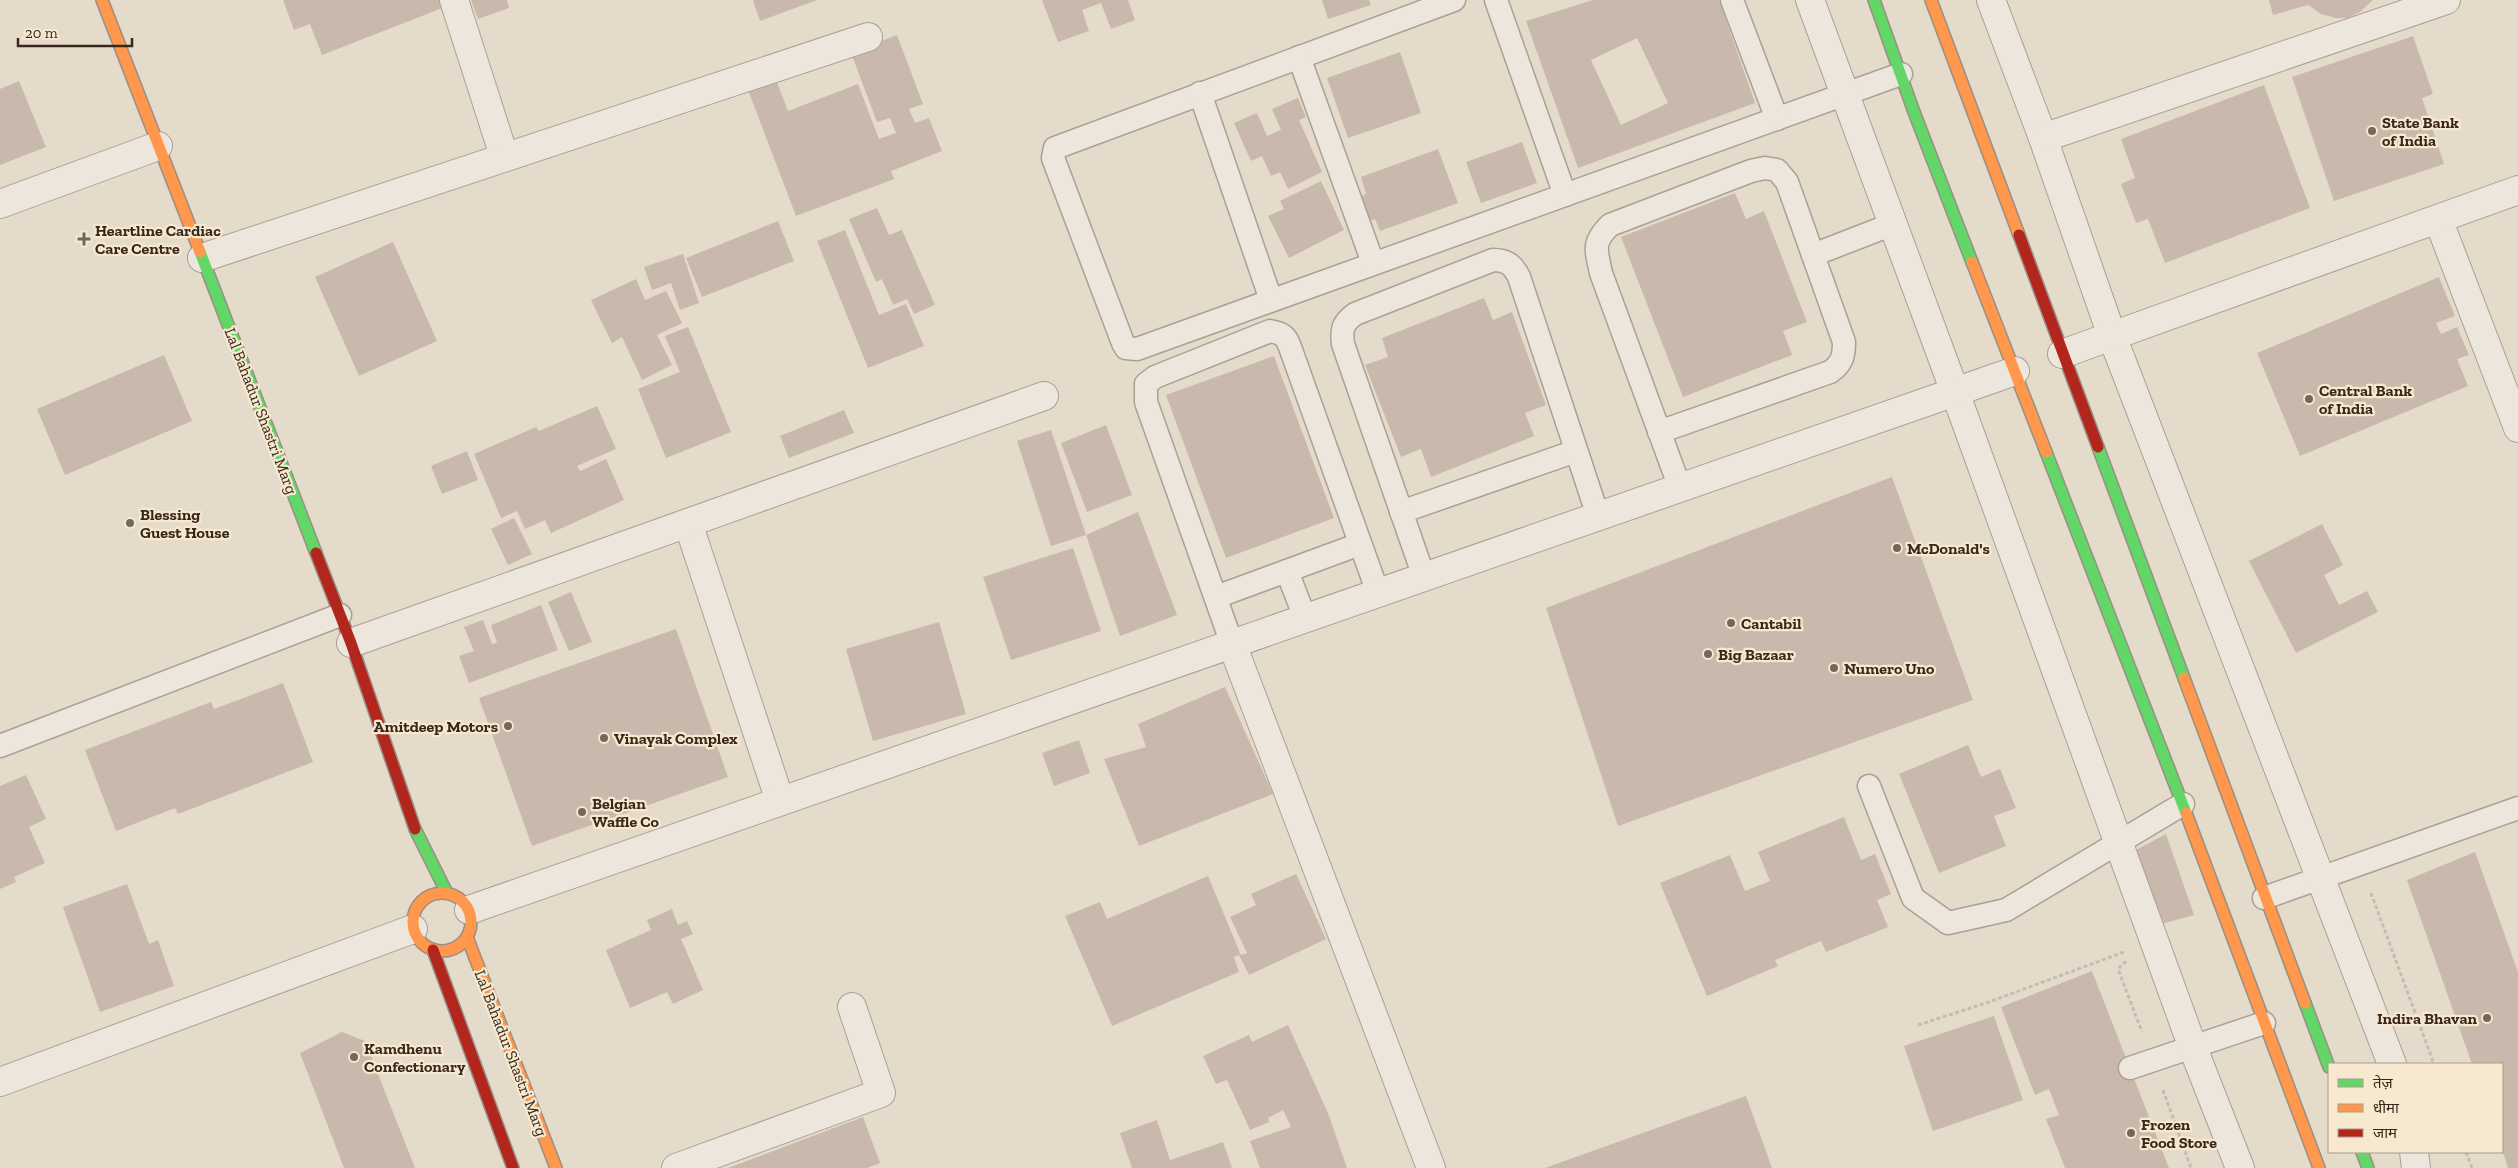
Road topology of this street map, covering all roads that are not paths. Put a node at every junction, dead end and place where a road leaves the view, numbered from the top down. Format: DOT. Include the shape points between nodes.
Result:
graph roads {
  1 [pos="102,0"];
  2 [pos="454,0"];
  3 [pos="1454,0"];
  4 [pos="1496,0"];
  5 [pos="1732,0"];
  6 [pos="1810,0"];
  7 [pos="1874,0"];
  8 [pos="1931,0"];
  9 [pos="1991,0"];
  10 [pos="2446,0"];
  11 [pos="868,36"];
  12 [pos="1299,57"];
  13 [pos="1901,74"];
  14 [pos="1200,93"];
  15 [pos="1845,95"];
  16 [pos="1777,119"];
  17 [pos="2042,138"];
  18 [pos="158,146"];
  19 [pos="504,156"];
  20 [pos="2518,190"];
  21 [pos="1565,194"];
  22 [pos="0,204"];
  23 [pos="2438,219"];
  24 [pos="1893,224"];
  25 [pos="1813,255"];
  26 [pos="202,258"];
  27 [pos="1373,263"];
  28 [pos="1271,300"];
  29 [pos="2112,336"];
  30 [pos="2062,354"];
  31 [pos="2015,371"];
  32 [pos="1955,392"];
  33 [pos="1044,396"];
  34 [pos="2518,428"];
  35 [pos="1659,432"];
  36 [pos="1576,451"];
  37 [pos="1680,488"];
  38 [pos="1401,512"];
  39 [pos="1598,516"];
  40 [pos="688,524"];
  41 [pos="1360,544"];
  42 [pos="1287,571"];
  43 [pos="1424,576"];
  44 [pos="1378,593"];
  45 [pos="1216,597"];
  46 [pos="340,615"];
  47 [pos="1305,618"];
  48 [pos="351,643"];
  49 [pos="1232,644"];
  50 [pos="0,746"];
  51 [pos="1869,786"];
  52 [pos="780,800"];
  53 [pos="2183,804"];
  54 [pos="2518,808"];
  55 [pos="413,825"];
  56 [pos="2119,843"];
  57 [pos="417,863"];
  58 [pos="2321,878"];
  59 [pos="447,893"];
  60 [pos="2264,898"];
  61 [pos="468,910"];
  62 [pos="413,929"];
  63 [pos="467,937"];
  64 [pos="433,950"];
  65 [pos="852,1007"];
  66 [pos="2264,1024"];
  67 [pos="2193,1048"];
  68 [pos="2392,1063"];
  69 [pos="2328,1064"];
  70 [pos="2130,1068"];
  71 [pos="0,1082"];
  72 [pos="2362,1153"];
  73 [pos="2414,1153"];
  74 [pos="512,1168"];
  75 [pos="556,1168"];
  76 [pos="676,1168"];
  77 [pos="1431,1168"];
  78 [pos="2240,1168"];
  79 [pos="2319,1168"];
  80 [pos="2368,1168"];
  81 [pos="2416,1168"];
  1 -- 18 [label="main road, Lal Bahadur Shastri Marg"];
  2 -- 19 [label="street"];
  3 -- 12 [label="lane"];
  4 -- 21 [label="lane"];
  5 -- 16 [label="lane"];
  6 -- 15 [label="street"];
  7 -- 13 [label="main road"];
  8 -- 30 [label="main road"];
  9 -- 17 [label="street"];
  10 -- 17 [label="street"];
  11 -- 19 [label="street"];
  12 -- 14 [label="lane"];
  12 -- 27 [label="lane"];
  13 -- 15 [label="lane"];
  13 -- 31 [label="main road"];
  14 -- 28 [label="lane"];
  14 -- 28 [label="lane" via="1054,148 1052,158 1126,348 1137,350"];
  15 -- 16 [label="lane"];
  15 -- 24 [label="street"];
  16 -- 21 [label="lane"];
  17 -- 29 [label="street"];
  18 -- 22 [label="street"];
  18 -- 26 [label="main road, Lal Bahadur Shastri Marg"];
  19 -- 26 [label="street"];
  20 -- 23 [label="street"];
  21 -- 27 [label="lane"];
  23 -- 29 [label="street"];
  23 -- 34 [label="street"];
  24 -- 25 [label="lane"];
  24 -- 32 [label="street"];
  25 -- 35 [label="lane" via="1844,342 1844,355 1838,367"];
  25 -- 35 [label="lane" via="1787,182 1777,170 1765,168 1610,225 1598,237 1596,251 1601,273"];
  26 -- 46 [label="main road, Lal Bahadur Shastri Marg"];
  27 -- 28 [label="lane"];
  29 -- 30 [label="street"];
  29 -- 58 [label="street"];
  30 -- 60 [label="main road"];
  31 -- 32 [label="street"];
  31 -- 53 [label="main road"];
  32 -- 37 [label="street"];
  32 -- 56 [label="street"];
  33 -- 40 [label="street"];
  35 -- 37 [label="lane"];
  36 -- 38 [label="lane"];
  36 -- 38 [label="lane" via="1519,277 1514,266 1503,260 1493,260 1355,314 1341,331"];
  36 -- 39 [label="lane"];
  37 -- 39 [label="street"];
  38 -- 43 [label="lane"];
  39 -- 43 [label="street"];
  40 -- 48 [label="street"];
  40 -- 52 [label="street"];
  41 -- 42 [label="lane"];
  41 -- 44 [label="lane"];
  41 -- 45 [label="lane" via="1290,347 1280,333 1270,331 1155,377 1146,384 1146,402"];
  42 -- 45 [label="lane"];
  42 -- 47 [label="lane"];
  43 -- 44 [label="street"];
  44 -- 47 [label="street"];
  45 -- 49 [label="lane"];
  46 -- 48 [label="main road, Lal Bahadur Shastri Marg"];
  46 -- 50 [label="lane"];
  47 -- 49 [label="street"];
  48 -- 55 [label="main road, Lal Bahadur Shastri Marg"];
  49 -- 52 [label="street"];
  49 -- 77 [label="street"];
  51 -- 56 [label="lane" via="1913,898 1948,923 2006,910"];
  52 -- 61 [label="street"];
  53 -- 56 [label="lane"];
  53 -- 66 [label="main road"];
  54 -- 58 [label="lane"];
  55 -- 57 [label="main road"];
  55 -- 59 [label="main road"];
  56 -- 67 [label="street"];
  58 -- 60 [label="lane"];
  58 -- 68 [label="street"];
  59 -- 61 [label="main road" via="463,902"];
  59 -- 62 [label="main road" via="420,896 412,919"];
  60 -- 69 [label="main road"];
  61 -- 63 [label="main road" via="470,928"];
  62 -- 64 [label="main road" via="424,945"];
  62 -- 71 [label="street"];
  63 -- 64 [label="main road" via="453,949"];
  63 -- 75 [label="main road, Lal Bahadur Shastri Marg"];
  64 -- 74 [label="main road"];
  65 -- 76 [label="street" via="881,1093"];
  66 -- 67 [label="lane"];
  66 -- 79 [label="main road"];
  67 -- 70 [label="lane"];
  67 -- 78 [label="street"];
  72 -- 80 [label="main road"];
  73 -- 81 [label="street"];
}
